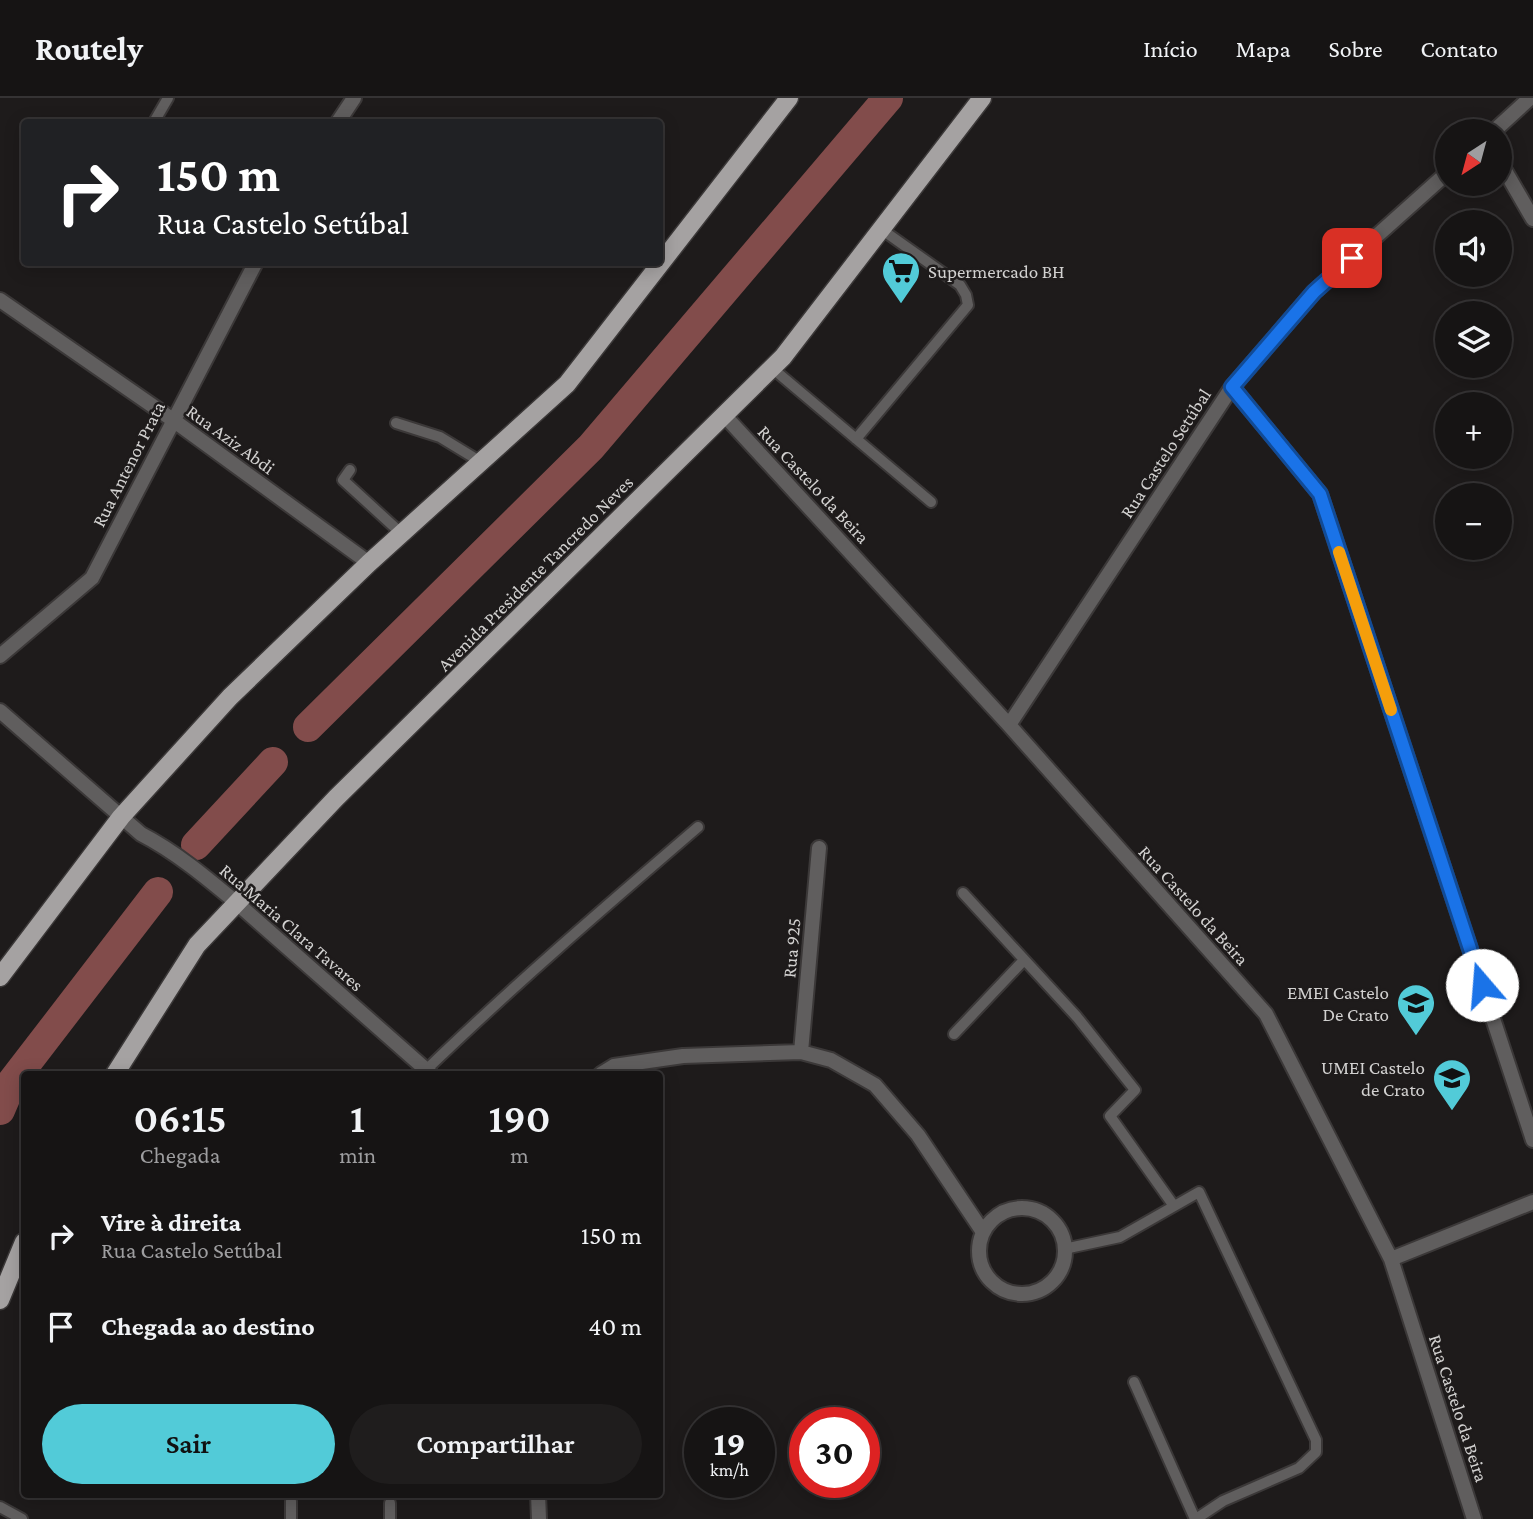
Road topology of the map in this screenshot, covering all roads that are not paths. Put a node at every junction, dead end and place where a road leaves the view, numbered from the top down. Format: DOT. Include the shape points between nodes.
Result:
graph roads {
  1 [pos="168,98"];
  2 [pos="354,98"];
  3 [pos="789,98"];
  4 [pos="982,98"];
  5 [pos="1530,98"];
  6 [pos="156,119"];
  7 [pos="340,119"];
  8 [pos="1507,119"];
  9 [pos="1512,183"];
  10 [pos="1435,184"];
  11 [pos="1533,219"];
  12 [pos="881,229"];
  13 [pos="663,261"];
  14 [pos="254,266"];
  15 [pos="659,266"];
  16 [pos="0,300"];
  17 [pos="772,368"];
  18 [pos="1232,387"];
  19 [pos="725,416"];
  20 [pos="173,420"];
  21 [pos="396,423"];
  22 [pos="856,439"];
  23 [pos="481,462"];
  24 [pos="350,470"];
  25 [pos="931,502"];
  26 [pos="402,534"];
  27 [pos="369,563"];
  28 [pos="0,656"];
  29 [pos="0,710"];
  30 [pos="1009,725"];
  31 [pos="121,817"];
  32 [pos="698,827"];
  33 [pos="819,848"];
  34 [pos="963,894"];
  35 [pos="238,904"];
  36 [pos="1024,960"];
  37 [pos="0,977"];
  38 [pos="954,1034"];
  39 [pos="801,1052"];
  40 [pos="117,1071"];
  41 [pos="428,1071"];
  42 [pos="430,1071"];
  43 [pos="606,1071"];
  44 [pos="1533,1140"];
  45 [pos="1533,1202"];
  46 [pos="1174,1206"];
  47 [pos="983,1232"];
  48 [pos="21,1249"];
  49 [pos="1064,1249"];
  50 [pos="1391,1259"];
  51 [pos="0,1300"];
  52 [pos="1134,1382"];
  53 [pos="538,1498"];
  54 [pos="291,1501"];
  55 [pos="390,1503"];
  56 [pos="0,1507"];
  57 [pos="22,1519"];
  58 [pos="291,1519"];
  59 [pos="390,1519"];
  60 [pos="539,1519"];
  61 [pos="1196,1519"];
  62 [pos="1474,1519"];
  1 -- 6 [label="lane"];
  2 -- 7 [label="street"];
  3 -- 13 [label="main road"];
  4 -- 12 [label="main road, Avenida Presidente Tancredo Neves"];
  5 -- 8 [label="street"];
  9 -- 11 [label="street"];
  10 -- 18 [label="street, Rua Castelo Setúbal" via="1314,292"];
  12 -- 17 [label="main road, Avenida Presidente Tancredo Neves"];
  12 -- 22 [label="lane" via="960,285 968,304"];
  14 -- 20 [label="street, Rua Antenor Prata"];
  15 -- 23 [label="main road" via="568,384"];
  16 -- 20 [label="street, Rua Aziz Abdi"];
  17 -- 19 [label="main road, Avenida Presidente Tancredo Neves"];
  17 -- 22 [label="lane"];
  18 -- 30 [label="street, Rua Castelo Setúbal"];
  18 -- 44 [label="street" via="1320,494"];
  19 -- 30 [label="street, Rua Castelo da Beira"];
  19 -- 35 [label="main road, Avenida Presidente Tancredo Neves" via="336,798"];
  20 -- 27 [label="street, Rua Aziz Abdi"];
  20 -- 28 [label="street, Rua Antenor Prata" via="92,578"];
  21 -- 23 [label="lane" via="440,438"];
  22 -- 25 [label="lane"];
  23 -- 26 [label="main road"];
  24 -- 26 [label="lane" via="343,480"];
  26 -- 27 [label="main road"];
  27 -- 31 [label="main road" via="230,697"];
  29 -- 31 [label="street, Rua Maria Clara Tavares"];
  30 -- 50 [label="street, Rua Castelo da Beira" via="1266,1014"];
  31 -- 35 [label="street, Rua Maria Clara Tavares"];
  31 -- 37 [label="main road"];
  32 -- 42 [label="lane" via="491,1008"];
  33 -- 39 [label="street, Rua 925"];
  34 -- 36 [label="lane"];
  35 -- 40 [label="main road, Avenida Presidente Tancredo Neves" via="197,945"];
  35 -- 41 [label="street, Rua Maria Clara Tavares"];
  36 -- 38 [label="lane"];
  36 -- 46 [label="lane" via="1135,1090 1110,1116"];
  39 -- 43 [label="street" via="683,1056"];
  39 -- 47 [label="street" via="831,1060 875,1085 918,1135"];
  45 -- 50 [label="street"];
  46 -- 49 [label="lane" via="1119,1237"];
  46 -- 61 [label="lane" via="1199,1192 1316,1440 1317,1452 1299,1468 1223,1501"];
  47 -- 49 [label="street" via="999,1214 1023,1207 1046,1215 1062,1234"];
  47 -- 49 [label="street" via="978,1256 988,1279 1009,1293 1034,1293 1055,1280"];
  48 -- 51 [label="main road"];
  50 -- 62 [label="street, Rua Castelo da Beira"];
  52 -- 61 [label="lane"];
  53 -- 60 [label="street"];
  54 -- 58 [label="lane"];
  55 -- 59 [label="lane"];
  56 -- 57 [label="lane"];
}
